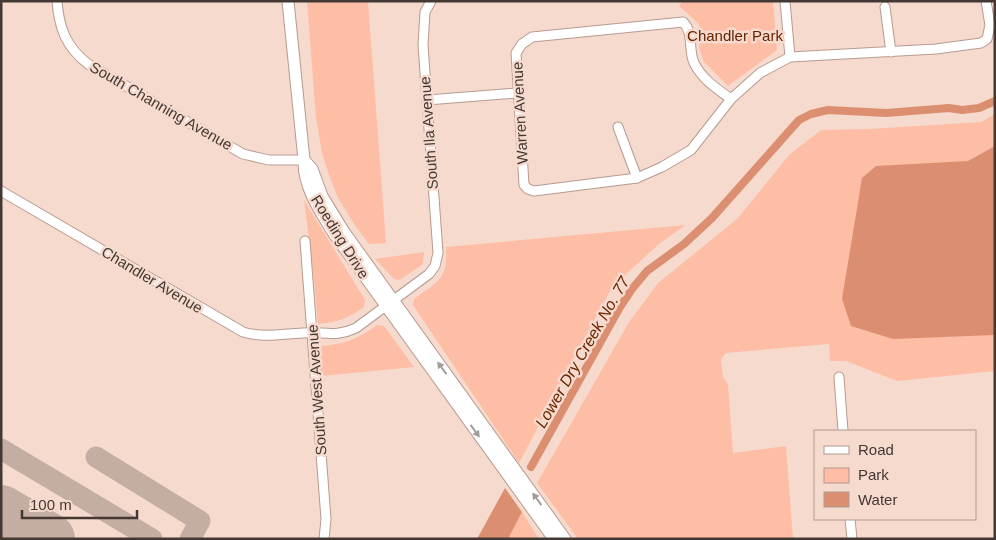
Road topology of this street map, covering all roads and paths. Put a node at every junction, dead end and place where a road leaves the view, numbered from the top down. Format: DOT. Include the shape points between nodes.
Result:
graph roads {
  1 [pos="57,1"];
  2 [pos="288,1"];
  3 [pos="431,1"];
  4 [pos="785,1"];
  5 [pos="986,1"];
  6 [pos="885,7"];
  7 [pos="890,52"];
  8 [pos="790,57"];
  9 [pos="517,93"];
  10 [pos="731,99"];
  11 [pos="427,100"];
  12 [pos="618,127"];
  13 [pos="304,160"];
  14 [pos="637,178"];
  15 [pos="1,191"];
  16 [pos="305,241"];
  17 [pos="435,266"];
  18 [pos="389,303"];
  19 [pos="313,333"];
  20 [pos="839,377"];
  21 [pos="844,430"];
  22 [pos="850,520"];
  23 [pos="324,539"];
  24 [pos="554,539"];
  25 [pos="565,539"];
  26 [pos="852,539"];
  1 -- 13 [label="street, South Channing Avenue" via="65,39 88,64 243,154 269,160"];
  2 -- 13 [label="street"];
  3 -- 11 [label="street, South Ila Avenue" via="425,12 423,45"];
  4 -- 8 [label="street"];
  5 -- 7 [label="street" via="990,25 987,38 982,43"];
  6 -- 7 [label="street"];
  7 -- 8 [label="street"];
  8 -- 10 [label="street" via="760,74"];
  9 -- 10 [label="street, Warren Avenue" via="516,53 532,37 683,22 688,28 694,63 708,82"];
  9 -- 11 [label="street"];
  9 -- 14 [label="street, Warren Avenue" via="524,185 528,189 534,191"];
  10 -- 14 [label="street" via="691,150"];
  11 -- 17 [label="street, South Ila Avenue" via="438,252"];
  12 -- 14 [label="street"];
  13 -- 18 [label="street, Roeding Drive" via="312,169 331,213"];
  15 -- 19 [label="street, Chandler Avenue" via="236,329 259,336"];
  16 -- 19 [label="street, South West Avenue"];
  17 -- 18 [label="street, Chandler Avenue" via="418,284"];
  18 -- 19 [label="street, Chandler Avenue" via="348,332"];
  18 -- 24 [label="street, Roeding Drive, one-way"];
  25 -- 18 [label="street, Roeding Drive, one-way"];
  19 -- 23 [label="street, South West Avenue" via="326,520"];
  20 -- 21 [label="street"];
  22 -- 26 [label="street"];
}
